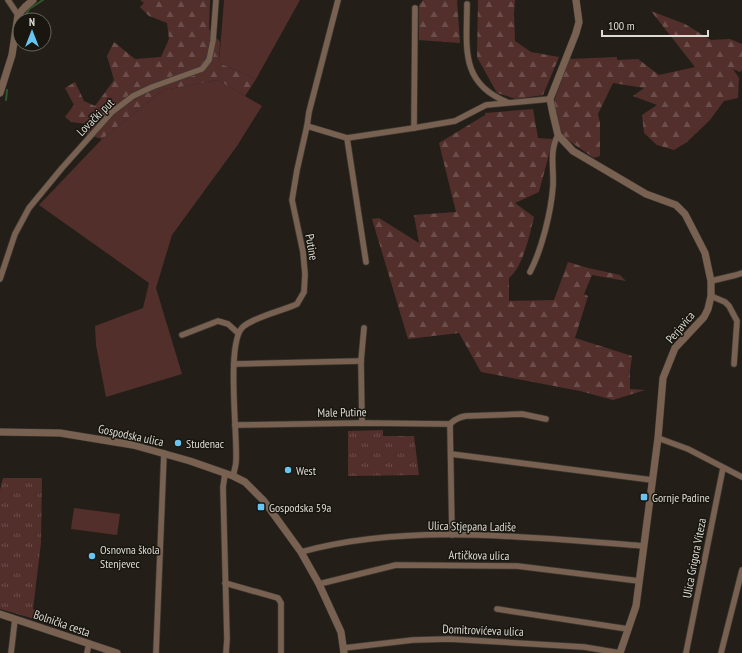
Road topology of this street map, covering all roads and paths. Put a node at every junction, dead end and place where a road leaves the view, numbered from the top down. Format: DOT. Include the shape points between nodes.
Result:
graph roads {
  1 [pos="8,0"];
  2 [pos="33,0"];
  3 [pos="216,0"];
  4 [pos="338,0"];
  5 [pos="576,0"];
  6 [pos="467,4"];
  7 [pos="415,8"];
  8 [pos="16,12"];
  9 [pos="21,12"];
  10 [pos="12,52"];
  11 [pos="0,93"];
  12 [pos="550,99"];
  13 [pos="509,103"];
  14 [pos="307,126"];
  15 [pos="414,128"];
  16 [pos="558,135"];
  17 [pos="347,138"];
  18 [pos="366,262"];
  19 [pos="530,272"];
  20 [pos="742,272"];
  21 [pos="0,279"];
  22 [pos="712,281"];
  23 [pos="711,296"];
  24 [pos="364,328"];
  25 [pos="238,333"];
  26 [pos="182,335"];
  27 [pos="361,361"];
  28 [pos="234,364"];
  29 [pos="734,364"];
  30 [pos="546,419"];
  31 [pos="362,423"];
  32 [pos="450,424"];
  33 [pos="235,425"];
  34 [pos="0,432"];
  35 [pos="658,438"];
  36 [pos="164,453"];
  37 [pos="451,454"];
  38 [pos="723,468"];
  39 [pos="225,474"];
  40 [pos="233,476"];
  41 [pos="742,477"];
  42 [pos="652,480"];
  43 [pos="452,535"];
  44 [pos="644,546"];
  45 [pos="301,552"];
  46 [pos="742,570"];
  47 [pos="640,580"];
  48 [pos="225,583"];
  49 [pos="319,584"];
  50 [pos="497,609"];
  51 [pos="0,614"];
  52 [pos="15,619"];
  53 [pos="628,629"];
  54 [pos="88,643"];
  55 [pos="344,651"];
  56 [pos="11,653"];
  57 [pos="87,653"];
  58 [pos="117,653"];
  59 [pos="156,653"];
  60 [pos="226,653"];
  61 [pos="281,653"];
  62 [pos="620,653"];
  63 [pos="686,653"];
  64 [pos="721,653"];
  1 -- 8 [label="street"];
  2 -- 9 [label="street"];
  3 -- 21 [label="street, Lovački put" via="209,60 202,69 152,86 112,112 29,208 15,234"];
  4 -- 14 [label="street, Putine" via="308,112"];
  5 -- 12 [label="street" via="579,22"];
  6 -- 13 [label="street" via="466,55 470,67 478,84 494,97"];
  7 -- 15 [label="street"];
  10 -- 11 [label="street"];
  12 -- 13 [label="street"];
  12 -- 16 [label="street, Perjavica"];
  13 -- 15 [label="street" via="486,105 455,121"];
  14 -- 17 [label="street"];
  14 -- 25 [label="street, Putine" via="292,200 303,252 304,292 297,304 254,320 242,326"];
  15 -- 17 [label="street"];
  16 -- 19 [label="street" via="552,150 553,186 547,224"];
  16 -- 22 [label="street, Perjavica" via="573,151 646,194 676,205 685,214 705,253"];
  17 -- 18 [label="street"];
  20 -- 22 [label="street"];
  22 -- 23 [label="street, Perjavica"];
  23 -- 29 [label="street" via="725,302 737,321"];
  23 -- 35 [label="street, Perjavica" via="704,317 676,348 665,372"];
  24 -- 27 [label="street"];
  25 -- 26 [label="street" via="228,324 218,321"];
  25 -- 28 [label="street"];
  27 -- 28 [label="street"];
  27 -- 31 [label="street"];
  28 -- 33 [label="street"];
  30 -- 32 [label="street, Male Putine" via="522,414 460,416"];
  31 -- 32 [label="street, Male Putine"];
  31 -- 33 [label="street, Male Putine"];
  32 -- 37 [label="street"];
  33 -- 40 [label="street" via="236,461"];
  34 -- 36 [label="street, Gospodska ulica" via="60,433 133,445"];
  35 -- 38 [label="street" via="688,449"];
  35 -- 42 [label="street, Perjavica"];
  36 -- 39 [label="street, Gospodska ulica"];
  36 -- 59 [label="street"];
  37 -- 42 [label="street"];
  37 -- 43 [label="street"];
  38 -- 41 [label="street"];
  38 -- 63 [label="street, Ulica Grigora Viteza"];
  39 -- 40 [label="street, Gospodska ulica"];
  39 -- 48 [label="street"];
  40 -- 45 [label="street, Gospodska ulica" via="245,482 264,501"];
  42 -- 44 [label="street, Perjavica"];
  43 -- 44 [label="street, Ulica Stjepana Ladiše" via="526,537"];
  43 -- 45 [label="street, Ulica Stjepana Ladiše" via="361,540"];
  44 -- 47 [label="street, Perjavica"];
  45 -- 49 [label="street, Gospodska ulica"];
  46 -- 64 [label="street"];
  47 -- 49 [label="street, Artičkova ulica" via="517,566 396,565"];
  47 -- 53 [label="street, Perjavica" via="636,606"];
  48 -- 60 [label="street"];
  48 -- 61 [label="street" via="278,598 281,604"];
  49 -- 55 [label="street, Gospodska ulica" via="341,632"];
  50 -- 53 [label="street"];
  51 -- 52 [label="street, Bolnička cesta"];
  52 -- 54 [label="street, Bolnička cesta"];
  52 -- 56 [label="street"];
  53 -- 62 [label="street, Perjavica"];
  54 -- 57 [label="street"];
  54 -- 58 [label="street, Bolnička cesta"];
  55 -- 62 [label="street, Domitrovićeva ulica" via="413,640 449,639 577,646"];
}
